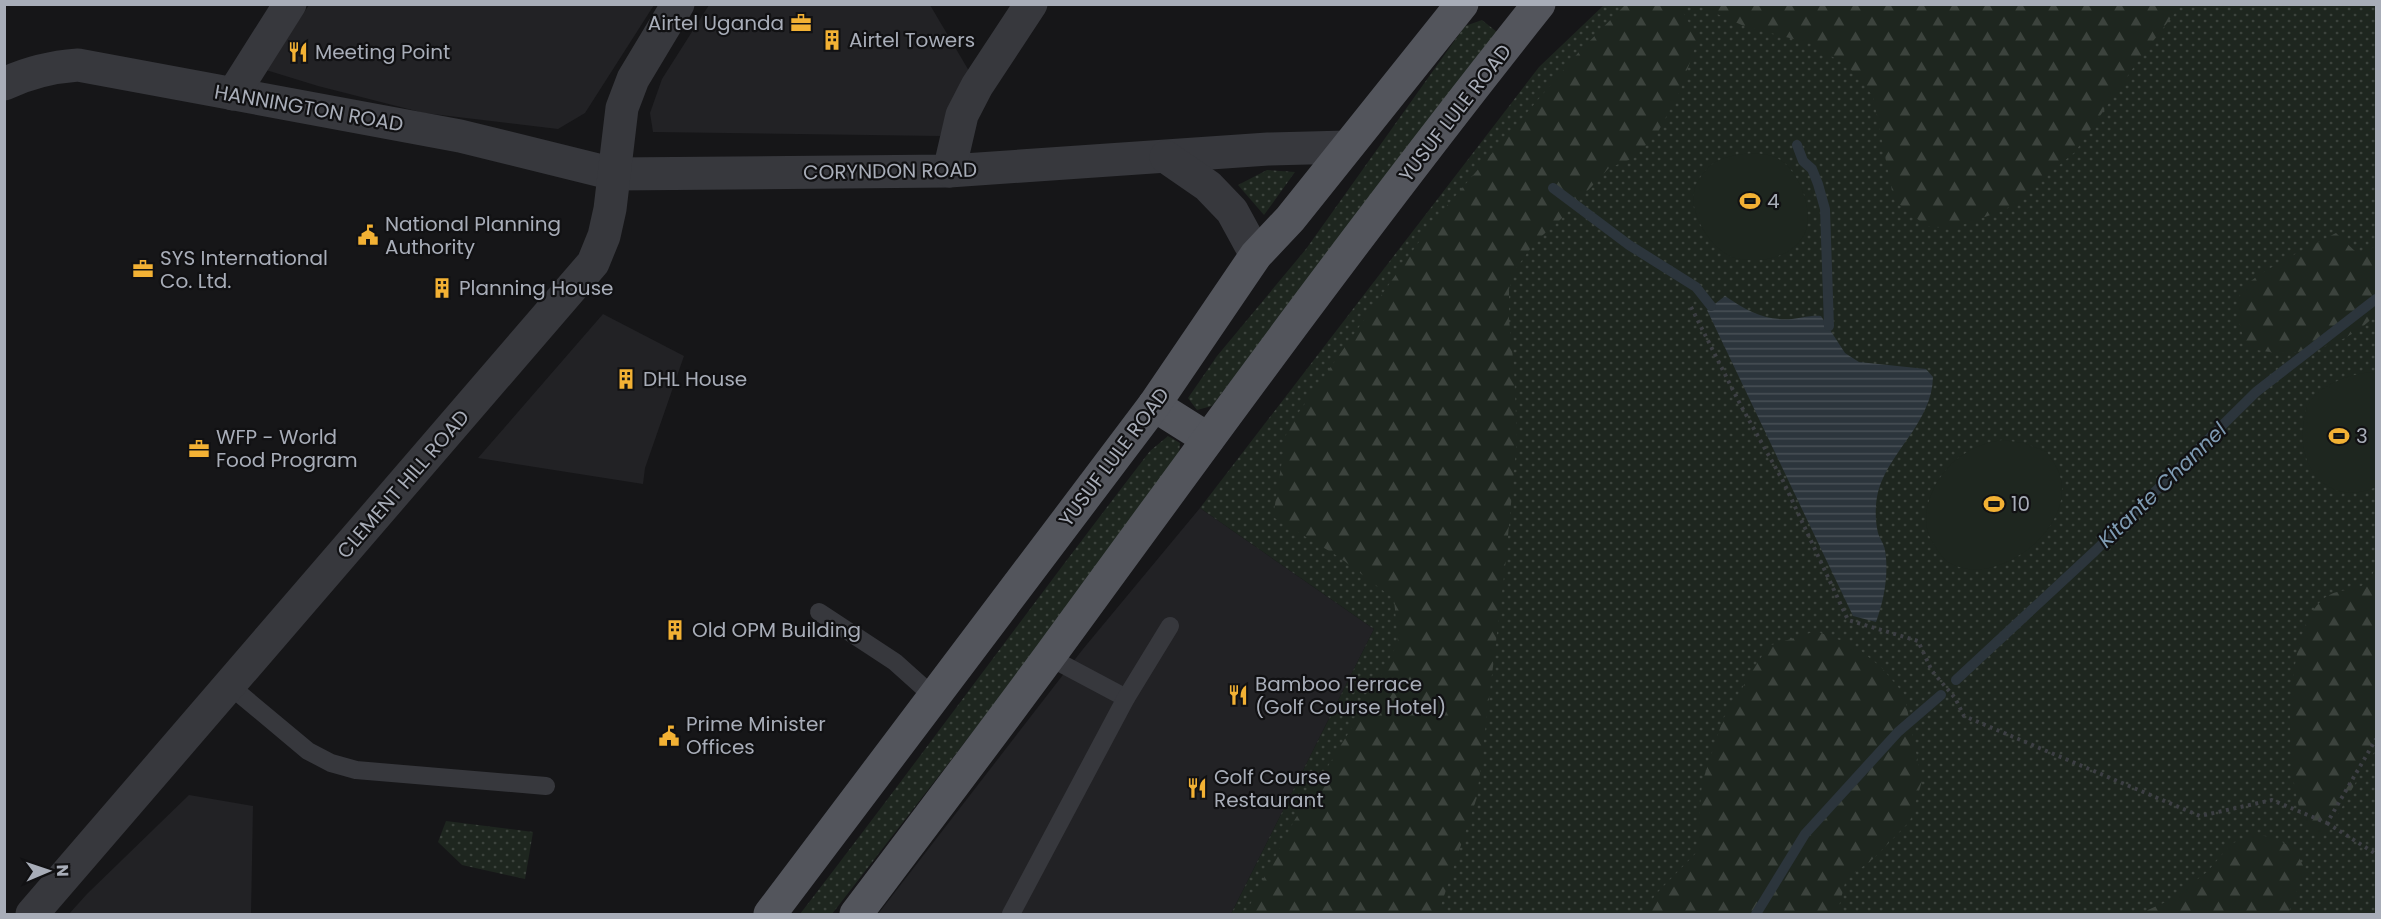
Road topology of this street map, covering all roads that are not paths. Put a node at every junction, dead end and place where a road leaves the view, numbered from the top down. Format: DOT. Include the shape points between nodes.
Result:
graph roads {
  1 [pos="290,4"];
  2 [pos="678,4"];
  3 [pos="1032,4"];
  4 [pos="1462,4"];
  5 [pos="1539,5"];
  6 [pos="4,84"];
  7 [pos="232,94"];
  8 [pos="1347,147"];
  9 [pos="1166,157"];
  10 [pos="949,171"];
  11 [pos="614,174"];
  12 [pos="1256,255"];
  13 [pos="1154,405"];
  14 [pos="1208,439"];
  15 [pos="819,612"];
  16 [pos="1170,626"];
  17 [pos="1049,657"];
  18 [pos="230,685"];
  19 [pos="934,697"];
  20 [pos="1126,698"];
  21 [pos="546,786"];
  22 [pos="32,915"];
  23 [pos="770,915"];
  24 [pos="856,915"];
  25 [pos="1011,915"];
  1 -- 7 [label="street"];
  2 -- 11 [label="street, CLEMENT HILL ROAD" via="633,79 622,108"];
  3 -- 10 [label="street" via="962,116"];
  4 -- 8 [label="main road, YUSUF LULE ROAD"];
  5 -- 14 [label="main road, YUSUF LULE ROAD"];
  6 -- 7 [label="street, HANNINGTON ROAD" via="51,67 78,65"];
  7 -- 11 [label="street, HANNINGTON ROAD" via="460,136"];
  8 -- 9 [label="street"];
  8 -- 12 [label="main road, YUSUF LULE ROAD"];
  9 -- 10 [label="street, CORYNDON ROAD"];
  9 -- 12 [label="street" via="1208,186 1232,211"];
  10 -- 11 [label="street, CORYNDON ROAD"];
  11 -- 18 [label="street, CLEMENT HILL ROAD" via="604,236 593,263"];
  12 -- 13 [label="main road, YUSUF LULE ROAD"];
  13 -- 14 [label="main road"];
  13 -- 19 [label="main road, YUSUF LULE ROAD"];
  14 -- 17 [label="main road, YUSUF LULE ROAD"];
  15 -- 19 [label="lane" via="895,662"];
  16 -- 20 [label="lane"];
  17 -- 20 [label="lane"];
  17 -- 24 [label="main road, YUSUF LULE ROAD"];
  18 -- 21 [label="lane" via="308,751 331,763 356,770"];
  18 -- 22 [label="street, CLEMENT HILL ROAD"];
  19 -- 23 [label="main road, YUSUF LULE ROAD"];
  20 -- 25 [label="lane"];
}
